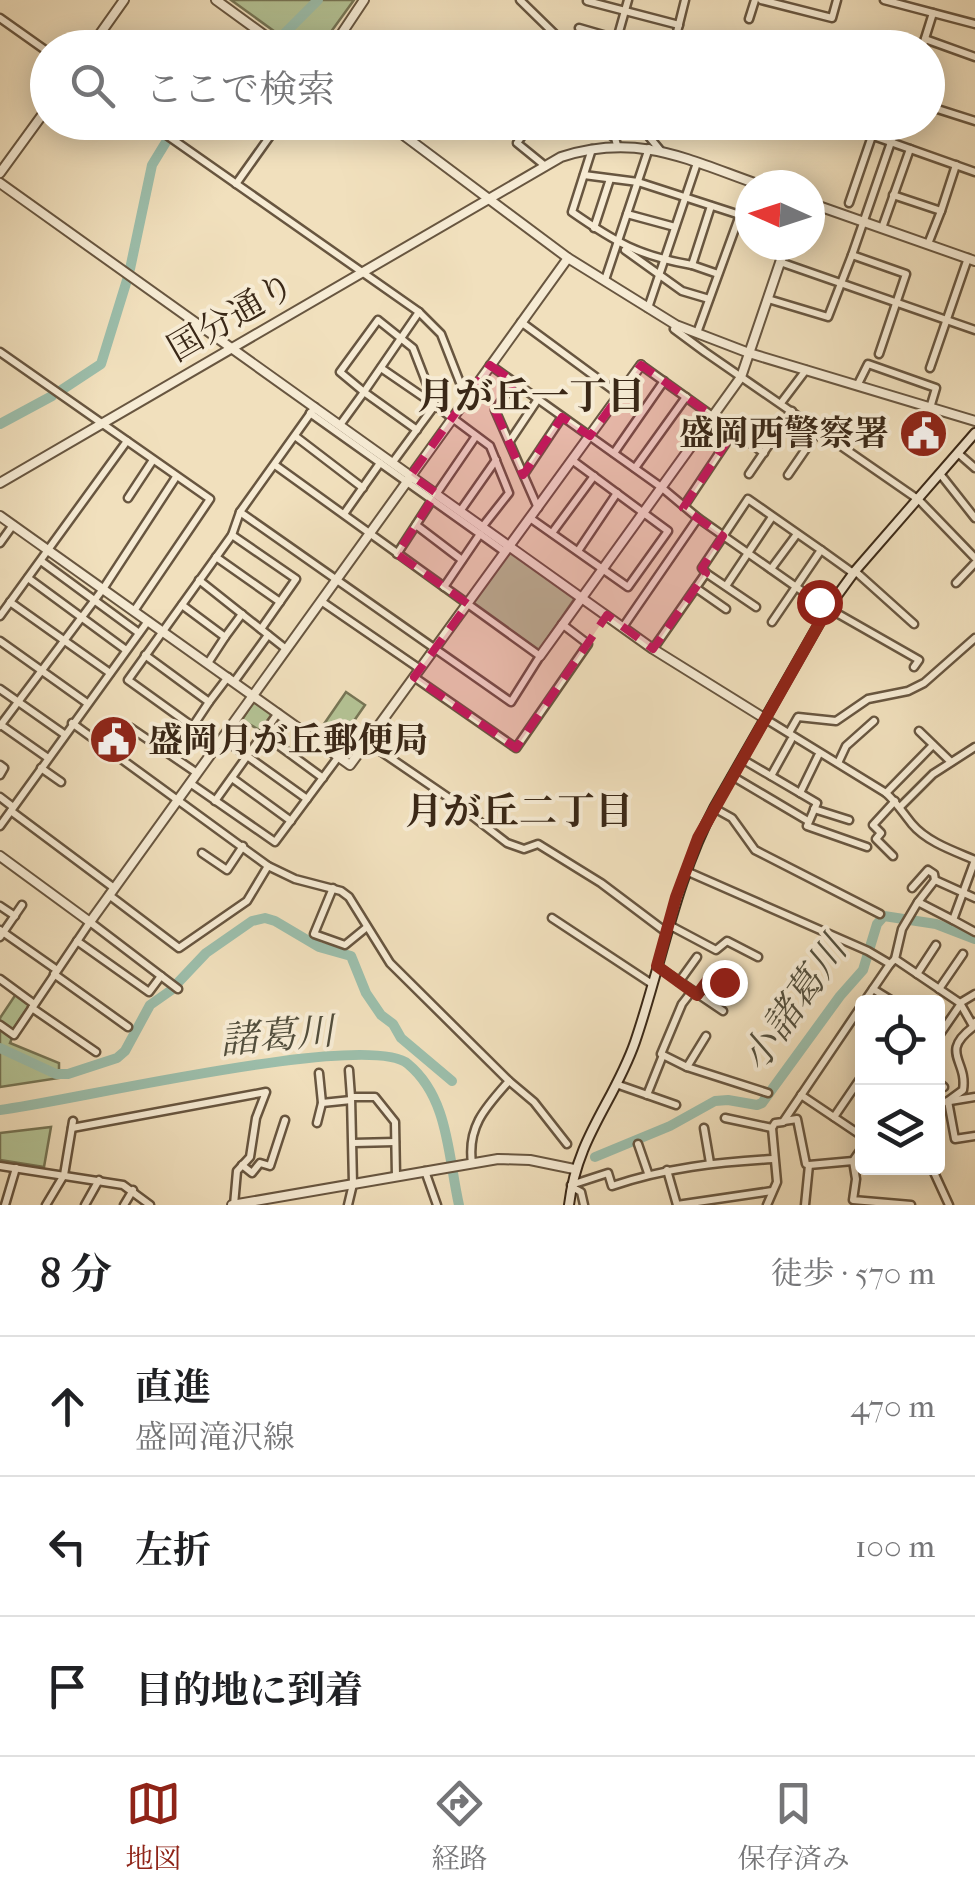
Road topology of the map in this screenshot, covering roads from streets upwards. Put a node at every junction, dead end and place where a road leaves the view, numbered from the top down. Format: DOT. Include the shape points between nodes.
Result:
graph roads {
  1 [pos="124,0"];
  2 [pos="216,0"];
  3 [pos="364,0"];
  4 [pos="520,0"];
  5 [pos="628,0"];
  6 [pos="685,0"];
  7 [pos="758,0"];
  8 [pos="837,0"];
  9 [pos="884,0"];
  10 [pos="922,0"];
  11 [pos="587,1"];
  12 [pos="921,10"];
  13 [pos="625,11"];
  14 [pos="934,13"];
  15 [pos="0,18"];
  16 [pos="750,19"];
  17 [pos="975,24"];
  18 [pos="678,26"];
  19 [pos="579,28"];
  20 [pos="103,30"];
  21 [pos="258,30"];
  22 [pos="344,30"];
  23 [pos="551,30"];
  24 [pos="584,30"];
  25 [pos="620,30"];
  26 [pos="677,30"];
  27 [pos="928,30"];
  28 [pos="30,39"];
  29 [pos="945,48"];
  30 [pos="975,56"];
  31 [pos="945,111"];
  32 [pos="975,121"];
  33 [pos="30,132"];
  34 [pos="174,140"];
  35 [pos="267,140"];
  36 [pos="411,140"];
  37 [pos="518,140"];
  38 [pos="616,140"];
  39 [pos="652,140"];
  40 [pos="871,140"];
  41 [pos="885,140"];
  42 [pos="891,142"];
  43 [pos="617,146"];
  44 [pos="592,148"];
  45 [pos="649,148"];
  46 [pos="910,149"];
  47 [pos="660,150"];
  48 [pos="696,163"];
  49 [pos="544,165"];
  50 [pos="956,165"];
  51 [pos="975,172"];
  52 [pos="0,174"];
  53 [pos="584,175"];
  54 [pos="735,176"];
  55 [pos="610,179"];
  56 [pos="638,182"];
  57 [pos="0,183"];
  58 [pos="236,184"];
  59 [pos="894,196"];
  60 [pos="490,198"];
  61 [pos="685,198"];
  62 [pos="849,203"];
  63 [pos="711,206"];
  64 [pos="825,208"];
  65 [pos="940,211"];
  66 [pos="627,214"];
  67 [pos="864,222"];
  68 [pos="675,227"];
  69 [pos="594,228"];
  70 [pos="882,228"];
  71 [pos="617,244"];
  72 [pos="928,244"];
  73 [pos="852,255"];
  74 [pos="568,258"];
  75 [pos="972,259"];
  76 [pos="664,260"];
  77 [pos="780,262"];
  78 [pos="692,265"];
  79 [pos="362,272"];
  80 [pos="718,274"];
  81 [pos="658,277"];
  82 [pos="605,280"];
  83 [pos="843,283"];
  84 [pos="709,299"];
  85 [pos="768,299"];
  86 [pos="897,302"];
  87 [pos="648,308"];
  88 [pos="419,312"];
  89 [pos="947,320"];
  90 [pos="521,322"];
  91 [pos="676,325"];
  92 [pos="975,330"];
  93 [pos="697,333"];
  94 [pos="400,340"];
  95 [pos="232,348"];
  96 [pos="0,352"];
  97 [pos="750,352"];
  98 [pos="879,354"];
  99 [pos="490,365"];
  100 [pos="641,366"];
  101 [pos="380,368"];
  102 [pos="930,368"];
  103 [pos="806,370"];
  104 [pos="741,377"];
  105 [pos="664,381"];
  106 [pos="514,382"];
  107 [pos="858,384"];
  108 [pos="364,392"];
  109 [pos="620,395"];
  110 [pos="466,398"];
  111 [pos="686,398"];
  112 [pos="538,399"];
  113 [pos="781,404"];
  114 [pos="435,405"];
  115 [pos="930,408"];
  116 [pos="313,410"];
  117 [pos="792,411"];
  118 [pos="562,416"];
  119 [pos="713,416"];
  120 [pos="452,418"];
  121 [pos="975,421"];
  122 [pos="101,424"];
  123 [pos="340,425"];
  124 [pos="417,430"];
  125 [pos="820,430"];
  126 [pos="734,431"];
  127 [pos="975,433"];
  128 [pos="295,436"];
  129 [pos="476,436"];
  130 [pos="590,436"];
  131 [pos="127,442"];
  132 [pos="509,442"];
  133 [pos="764,453"];
  134 [pos="614,454"];
  135 [pos="960,454"];
  136 [pos="153,460"];
  137 [pos="496,460"];
  138 [pos="572,460"];
  139 [pos="393,462"];
  140 [pos="380,463"];
  141 [pos="276,465"];
  142 [pos="635,468"];
  143 [pos="975,468"];
  144 [pos="750,474"];
  145 [pos="788,474"];
  146 [pos="523,475"];
  147 [pos="941,475"];
  148 [pos="176,476"];
  149 [pos="594,476"];
  150 [pos="409,479"];
  151 [pos="0,483"];
  152 [pos="661,487"];
  153 [pos="363,488"];
  154 [pos="617,494"];
  155 [pos="434,497"];
  156 [pos="128,498"];
  157 [pos="919,500"];
  158 [pos="684,506"];
  159 [pos="538,508"];
  160 [pos="461,510"];
  161 [pos="240,512"];
  162 [pos="643,512"];
  163 [pos="344,514"];
  164 [pos="0,516"];
  165 [pos="772,516"];
  166 [pos="530,518"];
  167 [pos="698,518"];
  168 [pos="975,518"];
  169 [pos="13,525"];
  170 [pos="416,525"];
  171 [pos="482,530"];
  172 [pos="552,533"];
  173 [pos="797,533"];
  174 [pos="369,534"];
  175 [pos="232,536"];
  176 [pos="723,536"];
  177 [pos="0,543"];
  178 [pos="508,548"];
  179 [pos="48,550"];
  180 [pos="821,550"];
  181 [pos="578,551"];
  182 [pos="748,553"];
  183 [pos="397,554"];
  184 [pos="216,556"];
  185 [pos="462,560"];
  186 [pos="40,561"];
  187 [pos="975,561"];
  188 [pos="602,568"];
  189 [pos="771,569"];
  190 [pos="854,572"];
  191 [pos="706,573"];
  192 [pos="28,578"];
  193 [pos="336,579"];
  194 [pos="199,580"];
  195 [pos="956,583"];
  196 [pos="726,586"];
  197 [pos="796,586"];
  198 [pos="444,587"];
  199 [pos="696,588"];
  200 [pos="103,589"];
  201 [pos="582,596"];
  202 [pos="94,600"];
  203 [pos="320,601"];
  204 [pos="10,602"];
  205 [pos="280,602"];
  206 [pos="182,604"];
  207 [pos="468,604"];
  208 [pos="756,608"];
  209 [pos="828,608"];
  210 [pos="726,609"];
  211 [pos="134,611"];
  212 [pos="242,614"];
  213 [pos="0,616"];
  214 [pos="81,617"];
  215 [pos="148,621"];
  216 [pos="772,622"];
  217 [pos="562,624"];
  218 [pos="914,624"];
  219 [pos="623,627"];
  220 [pos="163,631"];
  221 [pos="264,632"];
  222 [pos="139,633"];
  223 [pos="225,636"];
  224 [pos="975,638"];
  225 [pos="64,640"];
  226 [pos="0,641"];
  227 [pos="436,648"];
  228 [pos="286,649"];
  229 [pos="653,649"];
  230 [pos="126,650"];
  231 [pos="146,656"];
  232 [pos="540,656"];
  233 [pos="208,663"];
  234 [pos="914,667"];
  235 [pos="420,669"];
  236 [pos="41,671"];
  237 [pos="110,673"];
  238 [pos="414,678"];
  239 [pos="231,680"];
  240 [pos="0,689"];
  241 [pos="253,695"];
  242 [pos="18,702"];
  243 [pos="209,702"];
  244 [pos="87,704"];
  245 [pos="278,713"];
  246 [pos="764,718"];
  247 [pos="874,721"];
  248 [pos="72,723"];
  249 [pos="0,725"];
  250 [pos="193,726"];
  251 [pos="919,732"];
  252 [pos="64,734"];
  253 [pos="263,734"];
  254 [pos="791,735"];
  255 [pos="220,741"];
  256 [pos="367,742"];
  257 [pos="933,745"];
  258 [pos="975,748"];
  259 [pos="112,750"];
  260 [pos="248,756"];
  261 [pos="339,756"];
  262 [pos="818,756"];
  263 [pos="48,758"];
  264 [pos="742,759"];
  265 [pos="839,761"];
  266 [pos="952,762"];
  267 [pos="0,765"];
  268 [pos="41,768"];
  269 [pos="197,773"];
  270 [pos="0,775"];
  271 [pos="732,776"];
  272 [pos="771,776"];
  273 [pos="232,778"];
  274 [pos="323,778"];
  275 [pos="62,782"];
  276 [pos="190,783"];
  277 [pos="886,793"];
  278 [pos="800,794"];
  279 [pos="0,797"];
  280 [pos="179,798"];
  281 [pos="308,799"];
  282 [pos="216,801"];
  283 [pos="898,804"];
  284 [pos="714,808"];
  285 [pos="814,808"];
  286 [pos="12,809"];
  287 [pos="292,820"];
  288 [pos="849,820"];
  289 [pos="808,821"];
  290 [pos="0,826"];
  291 [pos="243,846"];
  292 [pos="867,847"];
  293 [pos="202,852"];
  294 [pos="0,856"];
  295 [pos="893,856"];
  296 [pos="975,860"];
  297 [pos="268,866"];
  298 [pos="685,871"];
  299 [pos="935,880"];
  300 [pos="333,888"];
  301 [pos="912,888"];
  302 [pos="112,891"];
  303 [pos="962,893"];
  304 [pos="975,898"];
  305 [pos="918,902"];
  306 [pos="22,905"];
  307 [pos="0,906"];
  308 [pos="880,914"];
  309 [pos="14,916"];
  310 [pos="552,918"];
  311 [pos="953,920"];
  312 [pos="90,922"];
  313 [pos="367,928"];
  314 [pos="667,928"];
  315 [pos="975,932"];
  316 [pos="1,933"];
  317 [pos="77,940"];
  318 [pos="936,945"];
  319 [pos="963,954"];
  320 [pos="758,957"];
  321 [pos="697,958"];
  322 [pos="892,962"];
  323 [pos="657,966"];
  324 [pos="56,972"];
  325 [pos="917,974"];
  326 [pos="161,976"];
  327 [pos="0,979"];
  328 [pos="679,982"];
  329 [pos="724,982"];
  330 [pos="652,984"];
  331 [pos="175,987"];
  332 [pos="874,989"];
  333 [pos="940,989"];
  334 [pos="694,993"];
  335 [pos="975,994"];
  336 [pos="870,995"];
  337 [pos="883,995"];
  338 [pos="960,1004"];
  339 [pos="33,1006"];
  340 [pos="722,1011"];
  341 [pos="855,1016"];
  342 [pos="0,1025"];
  343 [pos="945,1025"];
  344 [pos="974,1026"];
  345 [pos="128,1027"];
  346 [pos="706,1036"];
  347 [pos="96,1052"];
  348 [pos="663,1055"];
  349 [pos="687,1068"];
  350 [pos="349,1070"];
  351 [pos="319,1072"];
  352 [pos="509,1081"];
  353 [pos="616,1084"];
  354 [pos="856,1085"];
  355 [pos="768,1093"];
  356 [pos="802,1094"];
  357 [pos="647,1095"];
  358 [pos="975,1097"];
  359 [pos="351,1099"];
  360 [pos="948,1101"];
  361 [pos="322,1102"];
  362 [pos="945,1102"];
  363 [pos="676,1104"];
  364 [pos="834,1117"];
  365 [pos="724,1118"];
  366 [pos="284,1120"];
  367 [pos="783,1122"];
  368 [pos="317,1123"];
  369 [pos="704,1128"];
  370 [pos="772,1128"];
  371 [pos="855,1131"];
  372 [pos="975,1136"];
  373 [pos="395,1142"];
  374 [pos="353,1143"];
  375 [pos="567,1144"];
  376 [pos="638,1144"];
  377 [pos="773,1159"];
  378 [pos="855,1159"];
  379 [pos="470,1163"];
  380 [pos="710,1163"];
  381 [pos="242,1165"];
  382 [pos="810,1165"];
  383 [pos="0,1166"];
  384 [pos="16,1168"];
  385 [pos="574,1169"];
  386 [pos="667,1170"];
  387 [pos="426,1171"];
  388 [pos="648,1174"];
  389 [pos="64,1175"];
  390 [pos="856,1175"];
  391 [pos="935,1175"];
  392 [pos="396,1176"];
  393 [pos="99,1180"];
  394 [pos="352,1184"];
  395 [pos="571,1186"];
  396 [pos="133,1190"];
  397 [pos="772,1191"];
  398 [pos="5,1205"];
  399 [pos="46,1205"];
  400 [pos="85,1205"];
  401 [pos="124,1205"];
  402 [pos="150,1205"];
  403 [pos="233,1205"];
  404 [pos="348,1205"];
  405 [pos="436,1205"];
  406 [pos="569,1205"];
  407 [pos="584,1205"];
  408 [pos="678,1205"];
  409 [pos="767,1205"];
  410 [pos="805,1205"];
  411 [pos="911,1205"];
  412 [pos="950,1205"];
  1 -- 20 [label="street"];
  2 -- 21 [label="street"];
  3 -- 22 [label="street"];
  4 -- 23 [label="street"];
  5 -- 13 [label="street"];
  6 -- 18 [label="street"];
  7 -- 8 [label="street" via="832,18"];
  7 -- 16 [label="street"];
  9 -- 12 [label="street"];
  10 -- 12 [label="street"];
  11 -- 13 [label="street"];
  12 -- 14 [label="street"];
  13 -- 18 [label="street"];
  13 -- 25 [label="street"];
  14 -- 17 [label="street"];
  14 -- 27 [label="street"];
  15 -- 28 [label="street"];
  18 -- 26 [label="street"];
  19 -- 24 [label="street"];
  29 -- 30 [label="street"];
  31 -- 32 [label="street"];
  33 -- 52 [label="street"];
  34 -- 58 [label="street"];
  35 -- 58 [label="street"];
  36 -- 60 [label="street"];
  37 -- 49 [label="street"];
  38 -- 43 [label="street"];
  39 -- 47 [label="street"];
  40 -- 62 [label="street"];
  41 -- 42 [label="street"];
  42 -- 46 [label="street"];
  42 -- 67 [label="street"];
  43 -- 44 [label="street, 国分通り"];
  43 -- 45 [label="street, 国分通り"];
  44 -- 49 [label="street, 国分通り"];
  44 -- 53 [label="street"];
  45 -- 47 [label="street, 国分通り"];
  45 -- 56 [label="street"];
  46 -- 50 [label="street"];
  46 -- 59 [label="street"];
  47 -- 48 [label="street, 国分通り"];
  48 -- 54 [label="street, 国分通り"];
  48 -- 61 [label="street"];
  49 -- 60 [label="street, 国分通り"];
  50 -- 51 [label="street"];
  50 -- 65 [label="street"];
  53 -- 55 [label="street"];
  53 -- 69 [label="street" via="572,212"];
  55 -- 56 [label="street"];
  55 -- 69 [label="street"];
  56 -- 61 [label="street"];
  56 -- 66 [label="street"];
  57 -- 95 [label="street"];
  58 -- 79 [label="street"];
  59 -- 65 [label="street"];
  59 -- 70 [label="street"];
  60 -- 74 [label="street"];
  60 -- 79 [label="street, 国分通り"];
  61 -- 63 [label="street"];
  61 -- 68 [label="street"];
  63 -- 78 [label="street"];
  63 -- 80 [label="street" via="740,215"];
  64 -- 67 [label="street"];
  65 -- 72 [label="street"];
  66 -- 68 [label="street"];
  66 -- 71 [label="street"];
  67 -- 70 [label="street"];
  67 -- 73 [label="street"];
  68 -- 76 [label="street"];
  69 -- 71 [label="street"];
  70 -- 72 [label="street"];
  71 -- 76 [label="street"];
  71 -- 81 [label="street"];
  71 -- 82 [label="street"];
  72 -- 75 [label="street"];
  73 -- 83 [label="street"];
  73 -- 86 [label="street" via="906,274"];
  74 -- 82 [label="street"];
  74 -- 90 [label="street"];
  75 -- 89 [label="street"];
  76 -- 78 [label="street"];
  76 -- 81 [label="street"];
  77 -- 83 [label="street"];
  77 -- 85 [label="street"];
  78 -- 80 [label="street"];
  79 -- 88 [label="street"];
  79 -- 95 [label="street, 国分通り"];
  80 -- 84 [label="street"];
  81 -- 84 [label="street"];
  81 -- 87 [label="street"];
  82 -- 87 [label="street"];
  83 -- 85 [label="street" via="828,317"];
  83 -- 86 [label="street"];
  84 -- 93 [label="street"];
  85 -- 97 [label="street"];
  86 -- 89 [label="street"];
  86 -- 98 [label="street"];
  87 -- 91 [label="street"];
  88 -- 94 [label="street"];
  88 -- 110 [label="street" via="441,334"];
  89 -- 92 [label="street"];
  89 -- 102 [label="street"];
  90 -- 99 [label="street"];
  90 -- 109 [label="street"];
  91 -- 93 [label="street"];
  91 -- 104 [label="street"];
  93 -- 97 [label="street"];
  94 -- 101 [label="street"];
  94 -- 108 [label="street" via="378,320 340,372"];
  94 -- 114 [label="street" via="413,348"];
  95 -- 116 [label="street"];
  95 -- 122 [label="street, 国分通り"];
  96 -- 122 [label="street"];
  97 -- 103 [label="street"];
  97 -- 104 [label="street"];
  99 -- 106 [label="street"];
  99 -- 110 [label="street"];
  100 -- 105 [label="street"];
  100 -- 109 [label="street"];
  101 -- 108 [label="street"];
  101 -- 114 [label="street"];
  103 -- 113 [label="street"];
  103 -- 115 [label="street"];
  104 -- 113 [label="street"];
  104 -- 119 [label="street"];
  105 -- 111 [label="street"];
  105 -- 134 [label="street"];
  106 -- 112 [label="street"];
  106 -- 132 [label="street" via="495,410"];
  107 -- 115 [label="street" via="868,364 936,388"];
  108 -- 123 [label="street"];
  108 -- 124 [label="street"];
  109 -- 130 [label="street"];
  110 -- 120 [label="street"];
  111 -- 119 [label="street"];
  111 -- 142 [label="street"];
  112 -- 118 [label="street"];
  112 -- 132 [label="street"];
  113 -- 117 [label="street"];
  114 -- 120 [label="street"];
  114 -- 124 [label="street"];
  115 -- 121 [label="street"];
  116 -- 123 [label="street"];
  116 -- 128 [label="street"];
  116 -- 140 [label="street"];
  117 -- 125 [label="street"];
  117 -- 133 [label="street"];
  118 -- 130 [label="street"];
  118 -- 146 [label="street"];
  119 -- 126 [label="street"];
  119 -- 152 [label="street"];
  120 -- 129 [label="street"];
  120 -- 150 [label="street"];
  122 -- 131 [label="street"];
  122 -- 151 [label="street, 国分通り"];
  123 -- 139 [label="street"];
  124 -- 139 [label="street"];
  125 -- 145 [label="street"];
  125 -- 157 [label="street"];
  126 -- 133 [label="street"];
  126 -- 158 [label="street"];
  127 -- 135 [label="street"];
  128 -- 141 [label="street"];
  128 -- 153 [label="street"];
  129 -- 137 [label="street"];
  129 -- 155 [label="street"];
  130 -- 134 [label="street"];
  130 -- 138 [label="street"];
  131 -- 136 [label="street"];
  131 -- 179 [label="street"];
  132 -- 146 [label="street"];
  133 -- 144 [label="street"];
  134 -- 142 [label="street"];
  135 -- 143 [label="street"];
  135 -- 147 [label="street"];
  136 -- 148 [label="street"];
  136 -- 156 [label="street"];
  137 -- 160 [label="street"];
  137 -- 171 [label="street" via="510,492"];
  138 -- 149 [label="street"];
  138 -- 159 [label="street"];
  139 -- 150 [label="street"];
  140 -- 150 [label="street"];
  140 -- 153 [label="street"];
  141 -- 161 [label="street"];
  141 -- 163 [label="street"];
  142 -- 152 [label="street"];
  146 -- 159 [label="street"];
  147 -- 157 [label="street"];
  147 -- 168 [label="street"];
  148 -- 200 [label="street"];
  148 -- 211 [label="street" via="210,499"];
  149 -- 154 [label="street"];
  149 -- 172 [label="street"];
  150 -- 155 [label="street"];
  150 -- 174 [label="street"];
  152 -- 158 [label="street"];
  152 -- 162 [label="street"];
  153 -- 163 [label="street"];
  154 -- 162 [label="street"];
  154 -- 181 [label="street"];
  155 -- 160 [label="street"];
  155 -- 170 [label="street"];
  155 -- 171 [label="street"];
  157 -- 187 [label="street"];
  157 -- 190 [label="street"];
  158 -- 167 [label="street"];
  159 -- 166 [label="street"];
  160 -- 171 [label="street"];
  161 -- 175 [label="street"];
  161 -- 193 [label="street"];
  162 -- 188 [label="street"];
  162 -- 188 [label="street" via="668,531 628,586"];
  163 -- 174 [label="street"];
  164 -- 169 [label="street"];
  165 -- 173 [label="street"];
  165 -- 176 [label="street" via="748,499"];
  165 -- 182 [label="street"];
  166 -- 172 [label="street"];
  166 -- 178 [label="street"];
  167 -- 176 [label="street"];
  167 -- 219 [label="street"];
  169 -- 177 [label="street"];
  169 -- 179 [label="street"];
  170 -- 183 [label="street"];
  170 -- 185 [label="street"];
  171 -- 178 [label="street"];
  171 -- 185 [label="street"];
  172 -- 181 [label="street"];
  173 -- 180 [label="street"];
  173 -- 189 [label="street"];
  174 -- 183 [label="street"];
  174 -- 193 [label="street"];
  175 -- 184 [label="street"];
  175 -- 205 [label="street" via="296,579"];
  176 -- 182 [label="street"];
  176 -- 191 [label="street" via="702,568"];
  178 -- 201 [label="street"];
  178 -- 207 [label="street"];
  179 -- 186 [label="street"];
  179 -- 200 [label="street"];
  180 -- 190 [label="street"];
  180 -- 197 [label="street"];
  181 -- 188 [label="street"];
  182 -- 189 [label="street"];
  182 -- 196 [label="street"];
  183 -- 198 [label="street"];
  184 -- 194 [label="street"];
  184 -- 205 [label="street"];
  185 -- 198 [label="street"];
  186 -- 192 [label="street"];
  186 -- 202 [label="street"];
  187 -- 195 [label="street"];
  188 -- 201 [label="street"];
  189 -- 197 [label="street"];
  190 -- 209 [label="street"];
  190 -- 218 [label="street"];
  191 -- 196 [label="street"];
  191 -- 199 [label="street"];
  192 -- 204 [label="street"];
  192 -- 214 [label="street"];
  193 -- 203 [label="street"];
  193 -- 227 [label="street"];
  194 -- 206 [label="street"];
  194 -- 212 [label="street"];
  196 -- 208 [label="street"];
  197 -- 209 [label="street"];
  197 -- 216 [label="street"];
  198 -- 207 [label="street"];
  199 -- 210 [label="street"];
  199 -- 229 [label="street"];
  200 -- 202 [label="street"];
  200 -- 211 [label="street"];
  201 -- 217 [label="street"];
  201 -- 219 [label="street"];
  202 -- 214 [label="street"];
  202 -- 222 [label="street"];
  203 -- 228 [label="street"];
  203 -- 235 [label="street"];
  204 -- 213 [label="street"];
  204 -- 225 [label="street"];
  205 -- 221 [label="street"];
  206 -- 220 [label="street"];
  206 -- 223 [label="street"];
  207 -- 227 [label="street"];
  207 -- 232 [label="street"];
  209 -- 234 [label="street" via="919,660"];
  209 -- 246 [label="street"];
  211 -- 215 [label="street"];
  212 -- 221 [label="street"];
  212 -- 223 [label="street"];
  214 -- 225 [label="street"];
  214 -- 230 [label="street"];
  215 -- 220 [label="street"];
  215 -- 222 [label="street"];
  217 -- 232 [label="street"];
  217 -- 238 [label="street" via="588,644 516,748"];
  219 -- 229 [label="street"];
  220 -- 231 [label="street"];
  220 -- 233 [label="street"];
  221 -- 228 [label="street"];
  221 -- 239 [label="street"];
  222 -- 230 [label="street"];
  223 -- 233 [label="street"];
  224 -- 254 [label="street" via="924,683 868,700 836,721 798,717"];
  225 -- 236 [label="street"];
  225 -- 237 [label="street"];
  226 -- 236 [label="street"];
  227 -- 232 [label="street" via="511,702"];
  227 -- 235 [label="street"];
  228 -- 241 [label="street"];
  229 -- 246 [label="street"];
  230 -- 237 [label="street"];
  231 -- 243 [label="street"];
  231 -- 250 [label="street" via="128,680"];
  233 -- 239 [label="street"];
  235 -- 238 [label="street"];
  236 -- 242 [label="street"];
  236 -- 244 [label="street"];
  237 -- 244 [label="street"];
  238 -- 256 [label="street"];
  239 -- 241 [label="street"];
  239 -- 243 [label="street"];
  240 -- 242 [label="street"];
  241 -- 245 [label="street"];
  241 -- 255 [label="street"];
  242 -- 249 [label="street"];
  242 -- 252 [label="street"];
  243 -- 250 [label="street"];
  244 -- 248 [label="street"];
  245 -- 253 [label="street"];
  245 -- 261 [label="street"];
  246 -- 254 [label="street"];
  246 -- 264 [label="street"];
  247 -- 265 [label="street"];
  248 -- 252 [label="street"];
  248 -- 259 [label="street"];
  249 -- 263 [label="street"];
  250 -- 255 [label="street"];
  251 -- 257 [label="street"];
  252 -- 263 [label="street"];
  253 -- 260 [label="street"];
  253 -- 274 [label="street"];
  254 -- 265 [label="street"];
  254 -- 272 [label="street"];
  255 -- 260 [label="street"];
  255 -- 269 [label="street"];
  256 -- 261 [label="street" via="350,765"];
  256 -- 314 [label="street" via="507,844 538,844"];
  257 -- 266 [label="street"];
  257 -- 277 [label="street"];
  258 -- 266 [label="street"];
  259 -- 269 [label="street" via="131,728"];
  259 -- 280 [label="street"];
  260 -- 273 [label="street"];
  260 -- 281 [label="street"];
  261 -- 274 [label="street"];
  262 -- 278 [label="street"];
  263 -- 268 [label="street"];
  264 -- 271 [label="street"];
  264 -- 272 [label="street"];
  265 -- 277 [label="street"];
  266 -- 283 [label="street"];
  267 -- 270 [label="street"];
  268 -- 275 [label="street"];
  268 -- 286 [label="street"];
  269 -- 276 [label="street"];
  271 -- 284 [label="street"];
  271 -- 289 [label="street"];
  272 -- 278 [label="street"];
  273 -- 282 [label="street"];
  273 -- 287 [label="street"];
  274 -- 281 [label="street"];
  276 -- 280 [label="street"];
  276 -- 282 [label="street"];
  277 -- 283 [label="street"];
  278 -- 285 [label="street" via="817,803"];
  279 -- 286 [label="street"];
  280 -- 291 [label="street"];
  280 -- 302 [label="street"];
  281 -- 287 [label="street"];
  282 -- 287 [label="street" via="276,842"];
  283 -- 295 [label="street" via="873,825 881,833 876,839"];
  283 -- 296 [label="street" via="929,838"];
  284 -- 298 [label="street"];
  284 -- 308 [label="street" via="732,818 755,850"];
  285 -- 288 [label="street"];
  285 -- 289 [label="street"];
  286 -- 290 [label="street"];
  286 -- 302 [label="street"];
  289 -- 292 [label="street"];
  291 -- 293 [label="street" via="227,870"];
  291 -- 297 [label="street"];
  294 -- 312 [label="street"];
  296 -- 303 [label="street"];
  297 -- 300 [label="street"];
  297 -- 302 [label="street" via="247,900 179,948"];
  298 -- 314 [label="street"];
  298 -- 322 [label="street"];
  299 -- 301 [label="street" via="928,870"];
  299 -- 303 [label="street"];
  299 -- 305 [label="street"];
  300 -- 313 [label="street" via="349,896"];
  300 -- 313 [label="street" via="314,934 344,946"];
  302 -- 312 [label="street"];
  303 -- 304 [label="street"];
  303 -- 311 [label="street"];
  305 -- 311 [label="street"];
  305 -- 322 [label="street"];
  306 -- 309 [label="street"];
  307 -- 309 [label="street"];
  309 -- 316 [label="street"];
  310 -- 330 [label="street"];
  311 -- 315 [label="street"];
  312 -- 317 [label="street"];
  312 -- 326 [label="street"];
  313 -- 352 [label="street" via="390,962"];
  314 -- 320 [label="street" via="716,950 727,941"];
  314 -- 323 [label="street"];
  316 -- 324 [label="street"];
  317 -- 324 [label="street"];
  317 -- 326 [label="street" via="149,992"];
  318 -- 325 [label="street"];
  319 -- 333 [label="street"];
  321 -- 328 [label="street"];
  322 -- 325 [label="street"];
  322 -- 332 [label="street"];
  323 -- 328 [label="street"];
  323 -- 330 [label="street"];
  324 -- 339 [label="street"];
  324 -- 345 [label="street"];
  325 -- 333 [label="street"];
  326 -- 331 [label="street"];
  327 -- 339 [label="street"];
  328 -- 334 [label="street"];
  329 -- 334 [label="street" via="711,976"];
  330 -- 353 [label="street"];
  332 -- 336 [label="street"];
  332 -- 337 [label="street"];
  333 -- 338 [label="street"];
  334 -- 340 [label="street"];
  334 -- 348 [label="street" via="682,1004"];
  335 -- 338 [label="street"];
  338 -- 343 [label="street"];
  338 -- 344 [label="street"];
  339 -- 342 [label="street" via="14,1035"];
  339 -- 347 [label="street"];
  341 -- 356 [label="street"];
  344 -- 360 [label="street" via="959,1037 955,1057 963,1090"];
  346 -- 349 [label="street"];
  348 -- 349 [label="street"];
  348 -- 357 [label="street"];
  349 -- 355 [label="street"];
  350 -- 359 [label="street"];
  351 -- 361 [label="street"];
  352 -- 375 [label="street"];
  352 -- 379 [label="street" via="474,1127"];
  353 -- 357 [label="street"];
  353 -- 385 [label="street"];
  354 -- 364 [label="street"];
  356 -- 364 [label="street"];
  356 -- 367 [label="street"];
  357 -- 363 [label="street"];
  358 -- 360 [label="street"];
  359 -- 361 [label="street"];
  359 -- 373 [label="street" via="375,1098 395,1122"];
  359 -- 374 [label="street"];
  360 -- 362 [label="street"];
  360 -- 372 [label="street" via="956,1140"];
  361 -- 368 [label="street"];
  364 -- 371 [label="street"];
  365 -- 370 [label="street"];
  366 -- 381 [label="street" via="270,1166 260,1163 252,1172"];
  367 -- 370 [label="street"];
  367 -- 382 [label="street" via="797,1119"];
  369 -- 380 [label="street"];
  370 -- 377 [label="street"];
  373 -- 374 [label="street"];
  373 -- 392 [label="street"];
  374 -- 394 [label="street"];
  376 -- 388 [label="street"];
  377 -- 380 [label="street"];
  377 -- 397 [label="street"];
  378 -- 382 [label="street"];
  379 -- 385 [label="street" via="512,1158"];
  379 -- 387 [label="street"];
  380 -- 386 [label="street"];
  381 -- 389 [label="street" via="250,1157 266,1092 72,1124"];
  381 -- 403 [label="street"];
  382 -- 410 [label="street"];
  383 -- 384 [label="street"];
  384 -- 389 [label="street"];
  384 -- 398 [label="street"];
  385 -- 395 [label="street"];
  386 -- 388 [label="street"];
  386 -- 408 [label="street"];
  387 -- 392 [label="street"];
  387 -- 405 [label="street"];
  388 -- 395 [label="street" via="612,1186 608,1173"];
  389 -- 393 [label="street"];
  389 -- 399 [label="street"];
  390 -- 411 [label="street" via="853,1200"];
  391 -- 412 [label="street"];
  392 -- 394 [label="street"];
  393 -- 396 [label="street"];
  393 -- 400 [label="street"];
  394 -- 403 [label="street"];
  394 -- 404 [label="street"];
  395 -- 406 [label="street"];
  395 -- 407 [label="street"];
  396 -- 401 [label="street"];
  396 -- 402 [label="street"];
  397 -- 408 [label="street"];
  397 -- 409 [label="street"];
}
